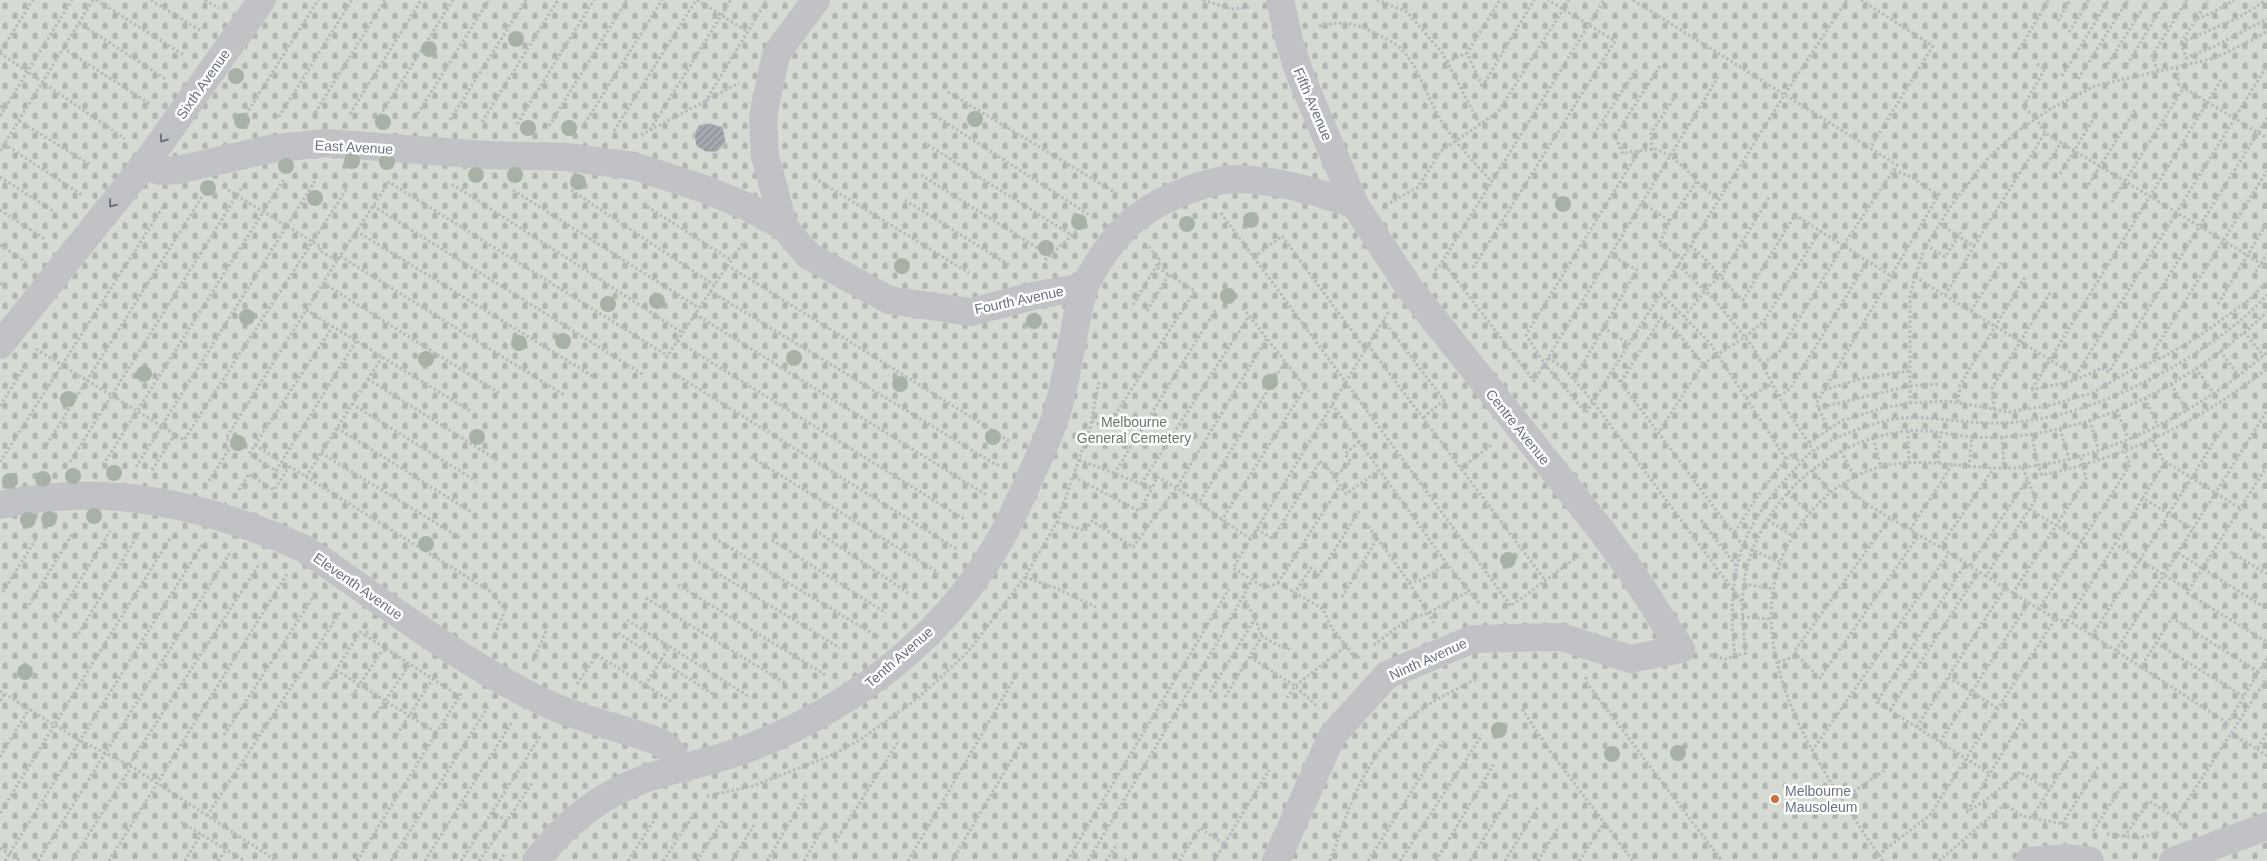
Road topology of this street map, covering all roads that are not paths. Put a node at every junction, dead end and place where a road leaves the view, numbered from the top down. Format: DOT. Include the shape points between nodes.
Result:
graph roads {
  1 [pos="262,0"];
  2 [pos="816,0"];
  3 [pos="1281,2"];
  4 [pos="147,161"];
  5 [pos="1356,206"];
  6 [pos="784,226"];
  7 [pos="1084,287"];
  8 [pos="5,339"];
  9 [pos="0,505"];
  10 [pos="1681,649"];
  11 [pos="684,769"];
  12 [pos="2267,826"];
  13 [pos="2183,858"];
  14 [pos="536,861"];
  15 [pos="1276,861"];
  16 [pos="2029,861"];
  17 [pos="2090,861"];
  1 -- 4 [label="lane, Sixth Avenue, one-way"];
  2 -- 6 [label="lane, Fourth Avenue" via="777,55 763,116 765,156"];
  3 -- 5 [label="lane, Fifth Avenue" via="1301,77"];
  4 -- 6 [label="lane, East Avenue" via="161,170 178,170 270,149 331,144 566,157 634,166 704,188"];
  4 -- 8 [label="lane, one-way"];
  5 -- 7 [label="lane, Fourth Avenue" via="1308,189 1273,182 1236,179 1202,184 1168,197 1136,216 1098,260"];
  5 -- 10 [label="lane, Centre Avenue" via="1410,289 1626,564"];
  6 -- 7 [label="lane, Fourth Avenue" via="809,256 889,300 971,312"];
  7 -- 11 [label="lane, Tenth Avenue" via="1056,413 1018,505 966,591 931,631 867,686 779,736"];
  9 -- 11 [label="lane, Eleventh Avenue" via="97,494 180,506 231,520 303,548 435,639 520,689 585,719 660,742"];
  10 -- 15 [label="lane, Ninth Avenue" via="1630,659 1561,637 1473,639 1386,675 1332,736"];
  11 -- 14 [label="lane, Tenth Avenue" via="617,790 588,808 556,835"];
  12 -- 13 [label="lane"];
  16 -- 17 [label="lane" via="2067,858"];
}
